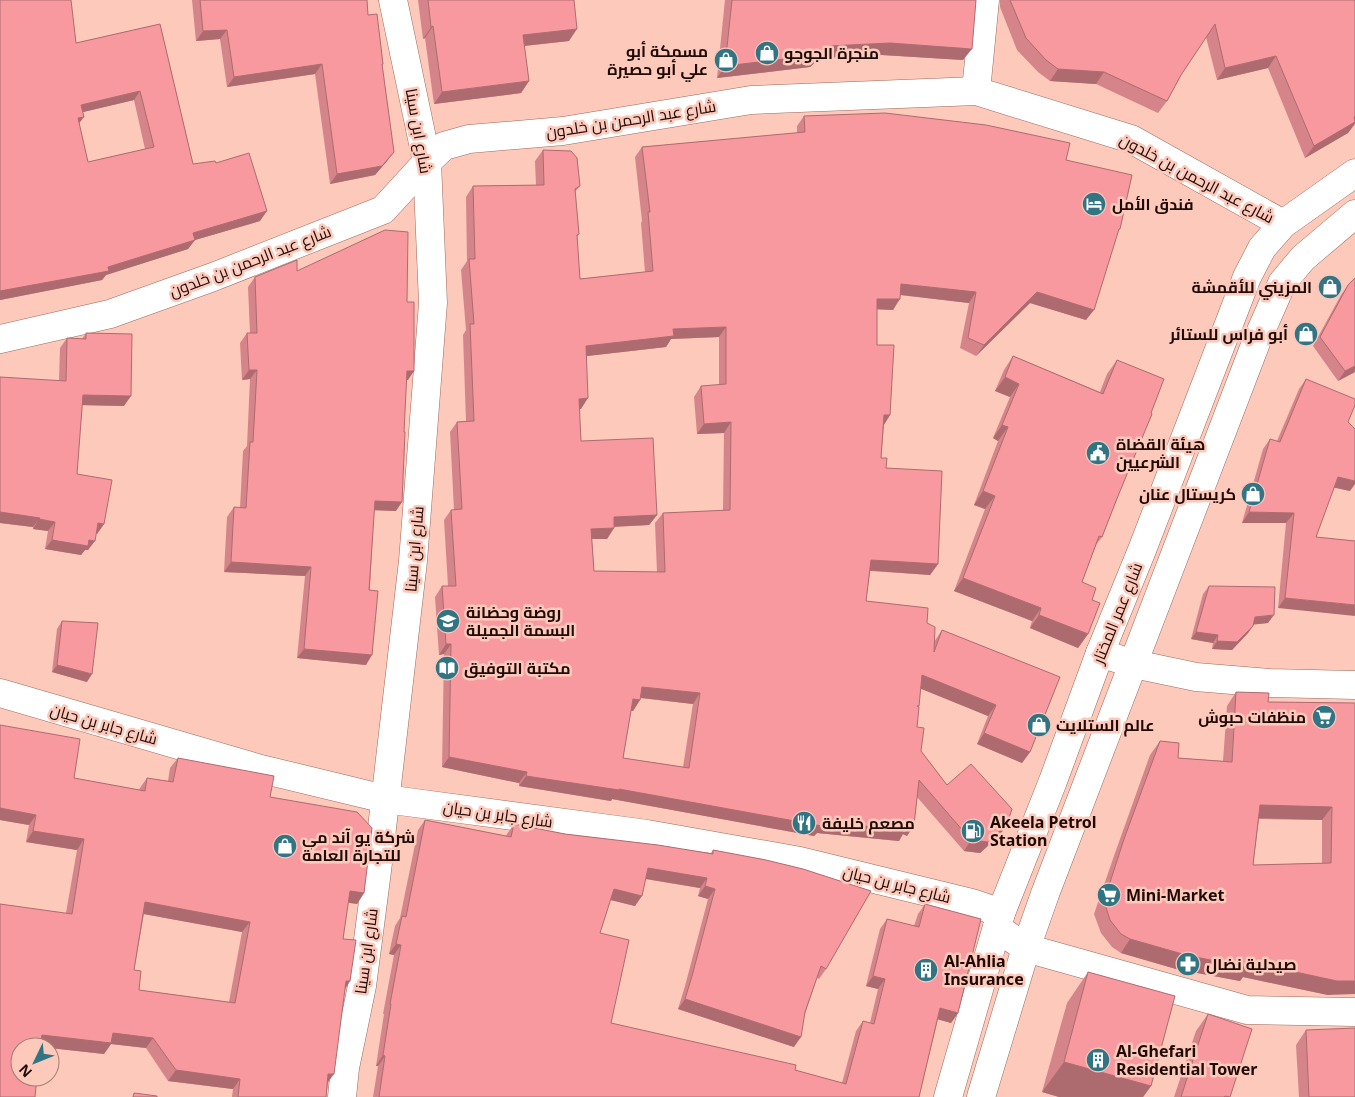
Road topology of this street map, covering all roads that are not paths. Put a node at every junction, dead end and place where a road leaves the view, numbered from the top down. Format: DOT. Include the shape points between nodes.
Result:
graph roads {
  1 [pos="393,0"];
  2 [pos="985,0"];
  3 [pos="976,91"];
  4 [pos="427,162"];
  5 [pos="1355,173"];
  6 [pos="1355,214"];
  7 [pos="1283,224"];
  8 [pos="0,339"];
  9 [pos="1100,653"];
  10 [pos="1134,664"];
  11 [pos="1355,686"];
  12 [pos="0,693"];
  13 [pos="385,799"];
  14 [pos="999,920"];
  15 [pos="1026,948"];
  16 [pos="1355,1012"];
  17 [pos="342,1097"];
  18 [pos="948,1097"];
  19 [pos="982,1097"];
  1 -- 4 [label="street, شارع ابن سينا"];
  2 -- 3 [label="street"];
  3 -- 4 [label="street, شارع عبد الرحمن بن خلدون" via="752,100 563,131 469,139 444,146"];
  3 -- 7 [label="street, شارع عبد الرحمن بن خلدون" via="1131,139"];
  4 -- 8 [label="street, شارع عبد الرحمن بن خلدون" via="383,210 110,314"];
  4 -- 13 [label="street, شارع ابن سينا" via="433,303 414,560"];
  5 -- 7 [label="street, شارع عمر المختار"];
  6 -- 10 [label="street, شارع عمر المختار" via="1303,258 1282,283 1257,340"];
  7 -- 9 [label="street, شارع عمر المختار" via="1262,248 1247,277"];
  9 -- 10 [label="street"];
  9 -- 14 [label="street, شارع عمر المختار"];
  10 -- 11 [label="street" via="1196,677"];
  10 -- 15 [label="street, شارع عمر المختار"];
  12 -- 13 [label="street, شارع جابر بن حيان" via="257,768"];
  13 -- 14 [label="street, شارع جابر بن حيان" via="647,834 800,861 972,902"];
  13 -- 17 [label="street, شارع ابن سينا" via="362,986"];
  14 -- 15 [label="street, شارع جابر بن حيان"];
  14 -- 18 [label="street, شارع عمر المختار"];
  15 -- 16 [label="street, شارع جابر بن حيان" via="1247,1010"];
  15 -- 19 [label="street, شارع عمر المختار"];
}
